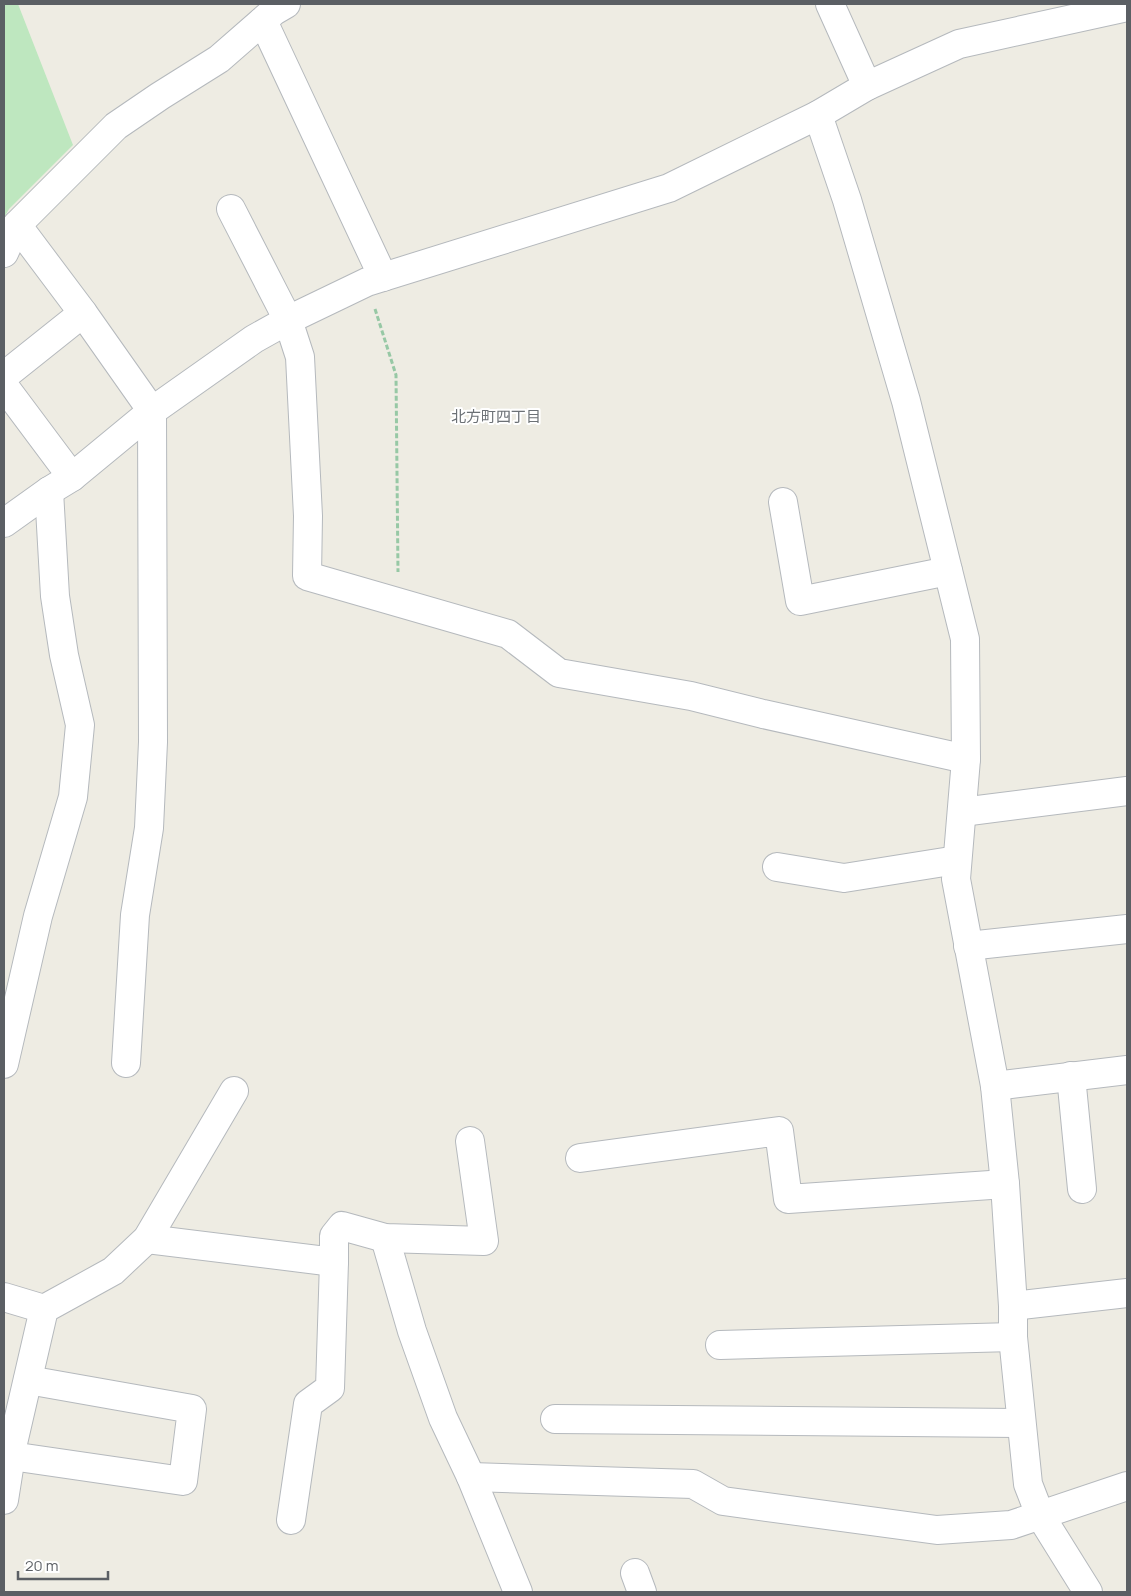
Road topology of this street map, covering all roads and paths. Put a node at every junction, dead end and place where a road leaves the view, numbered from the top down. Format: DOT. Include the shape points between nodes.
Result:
graph roads {
  1 [pos="286,4"];
  2 [pos="830,4"];
  3 [pos="1127,7"];
  4 [pos="262,21"];
  5 [pos="867,86"];
  6 [pos="818,115"];
  7 [pos="231,209"];
  8 [pos="17,225"];
  9 [pos="4,253"];
  10 [pos="375,280"];
  11 [pos="83,313"];
  12 [pos="288,320"];
  13 [pos="4,376"];
  14 [pos="4,386"];
  15 [pos="152,411"];
  16 [pos="72,477"];
  17 [pos="49,491"];
  18 [pos="782,502"];
  19 [pos="4,523"];
  20 [pos="948,571"];
  21 [pos="398,603"];
  22 [pos="966,759"];
  23 [pos="1127,791"];
  24 [pos="962,812"];
  25 [pos="957,860"];
  26 [pos="777,867"];
  27 [pos="1127,929"];
  28 [pos="968,946"];
  29 [pos="126,1063"];
  30 [pos="4,1064"];
  31 [pos="1127,1070"];
  32 [pos="1071,1076"];
  33 [pos="995,1086"];
  34 [pos="234,1091"];
  35 [pos="470,1141"];
  36 [pos="580,1158"];
  37 [pos="1005,1184"];
  38 [pos="1082,1189"];
  39 [pos="385,1238"];
  40 [pos="147,1239"];
  41 [pos="334,1262"];
  42 [pos="1127,1293"];
  43 [pos="4,1297"];
  44 [pos="1013,1306"];
  45 [pos="44,1309"];
  46 [pos="1013,1337"];
  47 [pos="720,1345"];
  48 [pos="28,1380"];
  49 [pos="555,1419"];
  50 [pos="1022,1424"];
  51 [pos="10,1456"];
  52 [pos="471,1478"];
  53 [pos="1127,1486"];
  54 [pos="4,1500"];
  55 [pos="1040,1515"];
  56 [pos="291,1520"];
  57 [pos="518,1592"];
  58 [pos="1088,1592"];
  1 -- 4 [label="street"];
  2 -- 5 [label="street"];
  3 -- 5 [label="street" via="959,44"];
  4 -- 8 [label="street" via="219,59 116,126"];
  4 -- 10 [label="street"];
  5 -- 6 [label="street"];
  6 -- 10 [label="street" via="668,188"];
  6 -- 20 [label="street" via="847,200 906,401"];
  7 -- 12 [label="street"];
  8 -- 9 [label="street"];
  8 -- 11 [label="street"];
  10 -- 12 [label="street"];
  10 -- 21 [label="path" via="396,375"];
  11 -- 13 [label="street"];
  11 -- 15 [label="street"];
  12 -- 15 [label="street" via="254,339"];
  12 -- 21 [label="street" via="300,357 308,516 307,576"];
  14 -- 16 [label="street"];
  15 -- 16 [label="street"];
  15 -- 29 [label="street" via="153,742 149,828 135,915"];
  16 -- 17 [label="street"];
  17 -- 19 [label="street"];
  17 -- 30 [label="street" via="55,596 80,725 73,797 38,916"];
  18 -- 20 [label="street" via="800,601"];
  20 -- 22 [label="street" via="965,640"];
  21 -- 22 [label="street" via="508,634 559,673 691,696"];
  22 -- 24 [label="street"];
  23 -- 24 [label="street"];
  24 -- 25 [label="street"];
  25 -- 26 [label="street" via="844,878"];
  25 -- 28 [label="street" via="956,878"];
  27 -- 28 [label="street"];
  28 -- 33 [label="street"];
  31 -- 32 [label="street"];
  32 -- 33 [label="street"];
  32 -- 38 [label="street"];
  33 -- 37 [label="street"];
  34 -- 40 [label="street"];
  35 -- 39 [label="street" via="484,1241"];
  36 -- 37 [label="street" via="779,1131 788,1199"];
  37 -- 44 [label="street"];
  39 -- 41 [label="street" via="342,1226 334,1236"];
  39 -- 52 [label="street" via="412,1331 443,1418"];
  40 -- 41 [label="street"];
  40 -- 45 [label="street" via="113,1271"];
  41 -- 56 [label="street" via="330,1388 308,1404"];
  42 -- 44 [label="street"];
  43 -- 45 [label="street"];
  44 -- 46 [label="street"];
  45 -- 48 [label="street"];
  46 -- 47 [label="street"];
  46 -- 50 [label="street"];
  48 -- 51 [label="street"];
  48 -- 51 [label="street" via="192,1409 183,1481"];
  49 -- 50 [label="street"];
  50 -- 55 [label="street" via="1028,1484"];
  51 -- 54 [label="street"];
  52 -- 55 [label="street" via="693,1484 723,1501 937,1530 1011,1525"];
  52 -- 57 [label="street"];
  53 -- 55 [label="street"];
  55 -- 58 [label="street"];
}
